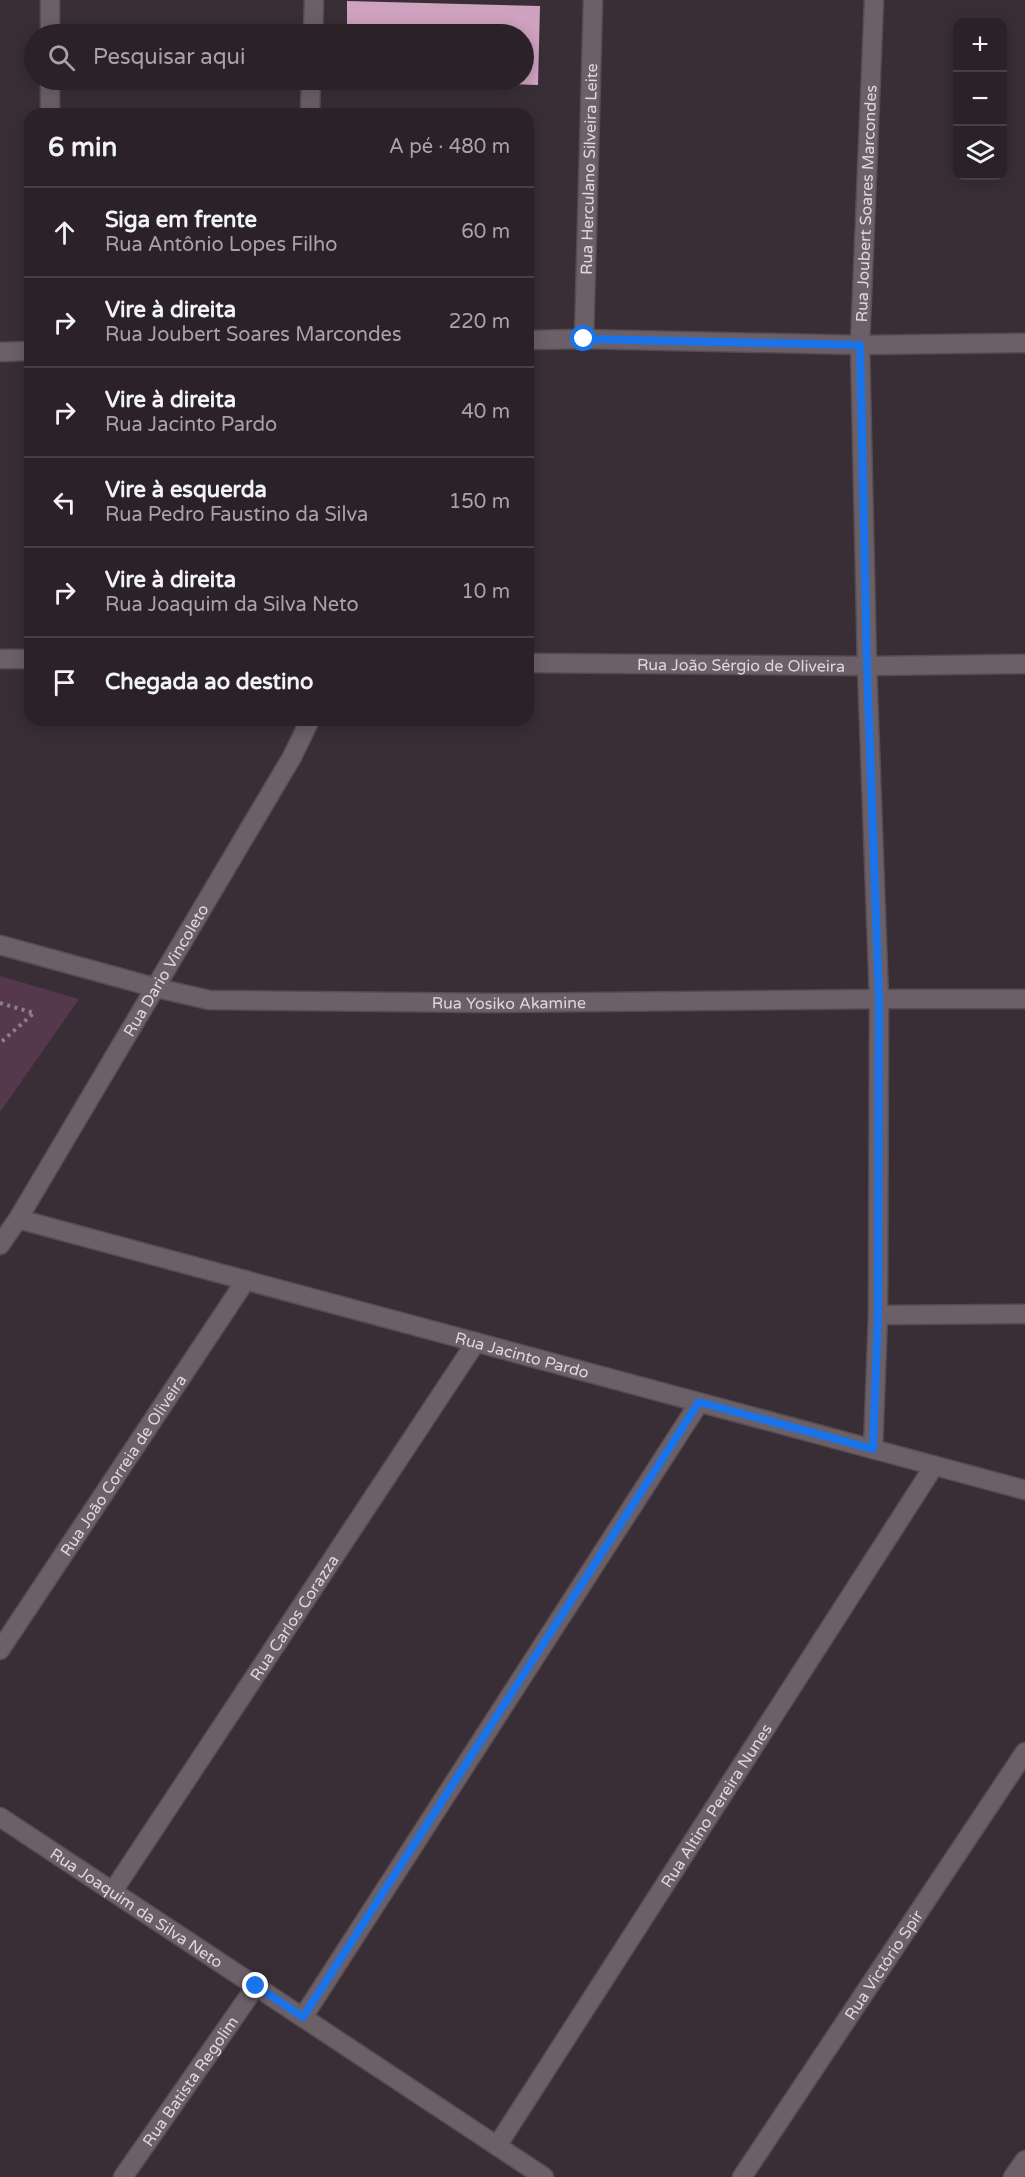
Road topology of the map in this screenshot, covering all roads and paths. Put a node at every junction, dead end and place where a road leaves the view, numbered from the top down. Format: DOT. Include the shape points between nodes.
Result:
graph roads {
  1 [pos="50,0"];
  2 [pos="314,0"];
  3 [pos="593,0"];
  4 [pos="874,0"];
  5 [pos="50,24"];
  6 [pos="313,24"];
  7 [pos="50,90"];
  8 [pos="311,90"];
  9 [pos="50,108"];
  10 [pos="310,108"];
  11 [pos="584,339"];
  12 [pos="534,340"];
  13 [pos="1025,343"];
  14 [pos="860,345"];
  15 [pos="24,351"];
  16 [pos="0,352"];
  17 [pos="0,659"];
  18 [pos="24,659"];
  19 [pos="534,663"];
  20 [pos="1025,664"];
  21 [pos="867,666"];
  22 [pos="307,726"];
  23 [pos="0,945"];
  24 [pos="157,988"];
  25 [pos="879,999"];
  26 [pos="1025,999"];
  27 [pos="0,1003"];
  28 [pos="0,1043"];
  29 [pos="18,1219"];
  30 [pos="0,1245"];
  31 [pos="246,1280"];
  32 [pos="1025,1314"];
  33 [pos="878,1315"];
  34 [pos="476,1342"];
  35 [pos="699,1402"];
  36 [pos="873,1449"];
  37 [pos="934,1466"];
  38 [pos="1025,1490"];
  39 [pos="0,1650"];
  40 [pos="1025,1752"];
  41 [pos="0,1816"];
  42 [pos="113,1891"];
  43 [pos="256,1986"];
  44 [pos="303,2017"];
  45 [pos="497,2146"];
  46 [pos="1025,2160"];
  47 [pos="123,2177"];
  48 [pos="544,2177"];
  49 [pos="742,2177"];
  50 [pos="1013,2177"];
  1 -- 5 [label="street"];
  2 -- 6 [label="street"];
  3 -- 11 [label="street, Rua Herculano Silveira Leite"];
  4 -- 14 [label="street, Rua Joubert Soares Marcondes"];
  7 -- 9 [label="street"];
  8 -- 10 [label="street"];
  11 -- 12 [label="street"];
  11 -- 14 [label="street"];
  13 -- 14 [label="street"];
  14 -- 21 [label="street, Rua Joubert Soares Marcondes"];
  15 -- 16 [label="street"];
  17 -- 18 [label="street"];
  19 -- 21 [label="street, Rua João Sérgio de Oliveira"];
  20 -- 21 [label="street, Rua João Sérgio de Oliveira"];
  21 -- 25 [label="street, Rua Joubert Soares Marcondes"];
  22 -- 24 [label="street, Rua Dario Vincoleto"];
  23 -- 24 [label="street, Rua Yosiko Akamine"];
  24 -- 25 [label="street, Rua Yosiko Akamine" via="209,1000 496,1003"];
  24 -- 29 [label="street, Rua Dario Vincoleto"];
  25 -- 26 [label="street, Rua Yosiko Akamine"];
  25 -- 33 [label="street, Rua Joubert Soares Marcondes"];
  27 -- 28 [label="path" via="34,1013"];
  29 -- 30 [label="street, Rua Dario Vincoleto"];
  29 -- 31 [label="street, Rua Jacinto Pardo"];
  31 -- 34 [label="street, Rua Jacinto Pardo"];
  31 -- 39 [label="street, Rua João Correia de Oliveira"];
  32 -- 33 [label="street"];
  33 -- 36 [label="street, Rua Joubert Soares Marcondes"];
  34 -- 35 [label="street, Rua Jacinto Pardo"];
  34 -- 42 [label="street, Rua Carlos Corazza"];
  35 -- 36 [label="street, Rua Jacinto Pardo"];
  35 -- 44 [label="street"];
  36 -- 37 [label="street, Rua Jacinto Pardo"];
  37 -- 38 [label="street, Rua Jacinto Pardo"];
  37 -- 45 [label="street, Rua Altino Pereira Nunes"];
  40 -- 49 [label="street, Rua Victório Spir"];
  41 -- 42 [label="street, Rua Joaquim da Silva Neto"];
  42 -- 43 [label="street, Rua Joaquim da Silva Neto"];
  43 -- 44 [label="street, Rua Joaquim da Silva Neto"];
  43 -- 47 [label="street, Rua Batista Regolim"];
  44 -- 45 [label="street, Rua Joaquim da Silva Neto"];
  45 -- 48 [label="street, Rua Joaquim da Silva Neto"];
  46 -- 50 [label="street"];
}
